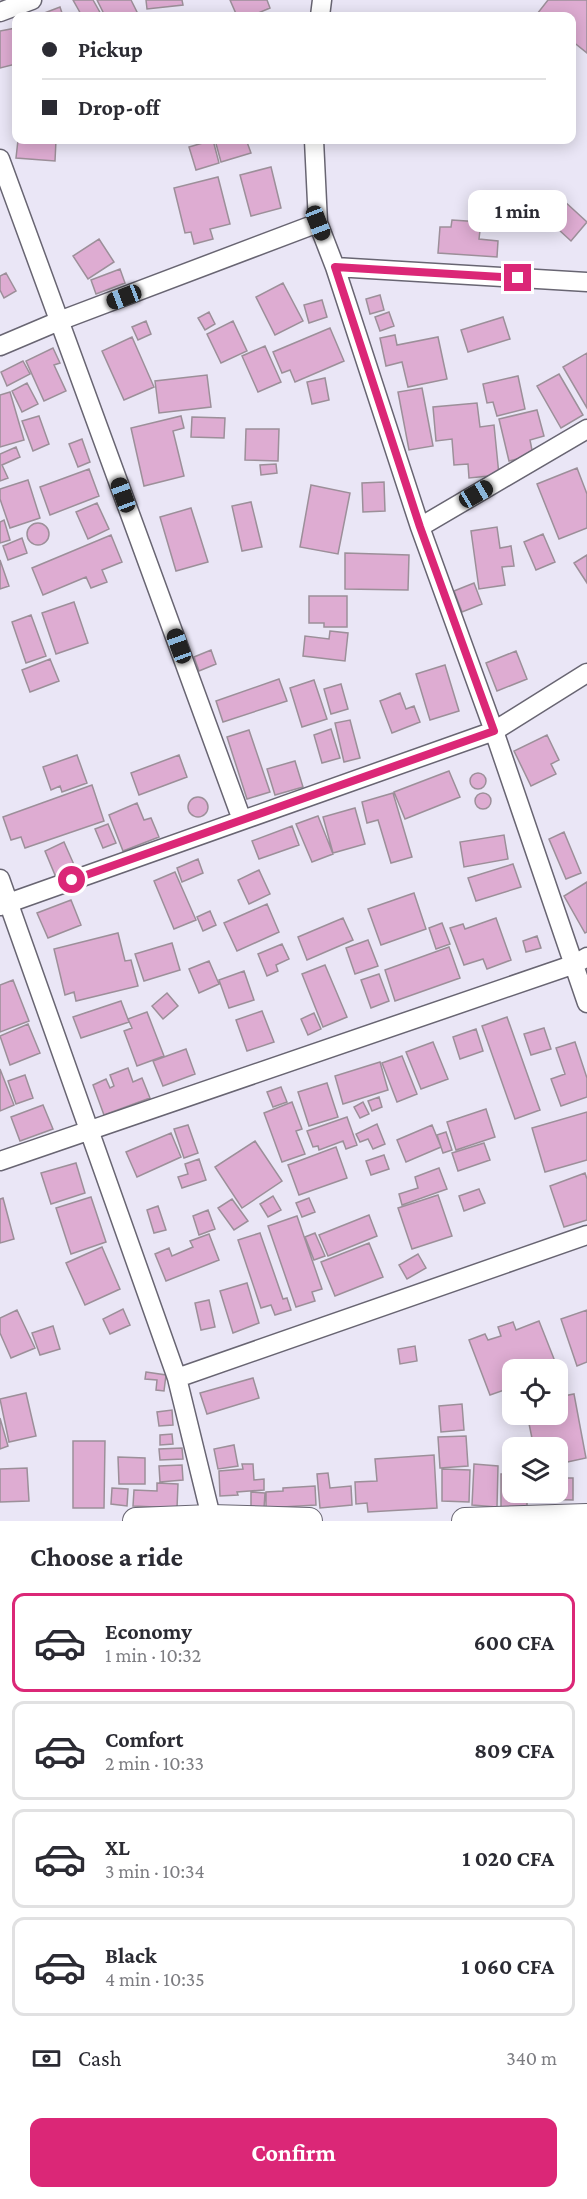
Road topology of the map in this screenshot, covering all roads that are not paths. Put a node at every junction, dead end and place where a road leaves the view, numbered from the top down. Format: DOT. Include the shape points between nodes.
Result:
graph roads {
  1 [pos="32,0"];
  2 [pos="0,12"];
  3 [pos="314,144"];
  4 [pos="0,159"];
  5 [pos="318,223"];
  6 [pos="335,267"];
  7 [pos="587,282"];
  8 [pos="59,321"];
  9 [pos="0,346"];
  10 [pos="587,429"];
  11 [pos="420,527"];
  12 [pos="587,673"];
  13 [pos="494,731"];
  14 [pos="242,820"];
  15 [pos="0,879"];
  16 [pos="4,904"];
  17 [pos="581,960"];
  18 [pos="587,1003"];
  19 [pos="88,1130"];
  20 [pos="0,1161"];
  21 [pos="587,1235"];
  22 [pos="177,1378"];
  23 [pos="587,1516"];
  24 [pos="211,1520"];
  25 [pos="136,1521"];
  26 [pos="309,1521"];
  27 [pos="465,1521"];
  1 -- 2 [label="street"];
  3 -- 5 [label="street"];
  4 -- 8 [label="street"];
  5 -- 6 [label="street"];
  5 -- 8 [label="street"];
  6 -- 7 [label="street"];
  6 -- 11 [label="street"];
  8 -- 9 [label="street"];
  8 -- 14 [label="street"];
  10 -- 11 [label="street"];
  11 -- 13 [label="street"];
  12 -- 13 [label="street"];
  13 -- 14 [label="street"];
  13 -- 17 [label="street"];
  14 -- 16 [label="street"];
  15 -- 16 [label="street"];
  16 -- 19 [label="street"];
  17 -- 18 [label="street"];
  17 -- 19 [label="street"];
  19 -- 20 [label="street"];
  19 -- 22 [label="street"];
  21 -- 22 [label="street"];
  22 -- 24 [label="street"];
  23 -- 27 [label="main road"];
  24 -- 25 [label="main road"];
  24 -- 26 [label="main road"];
}
